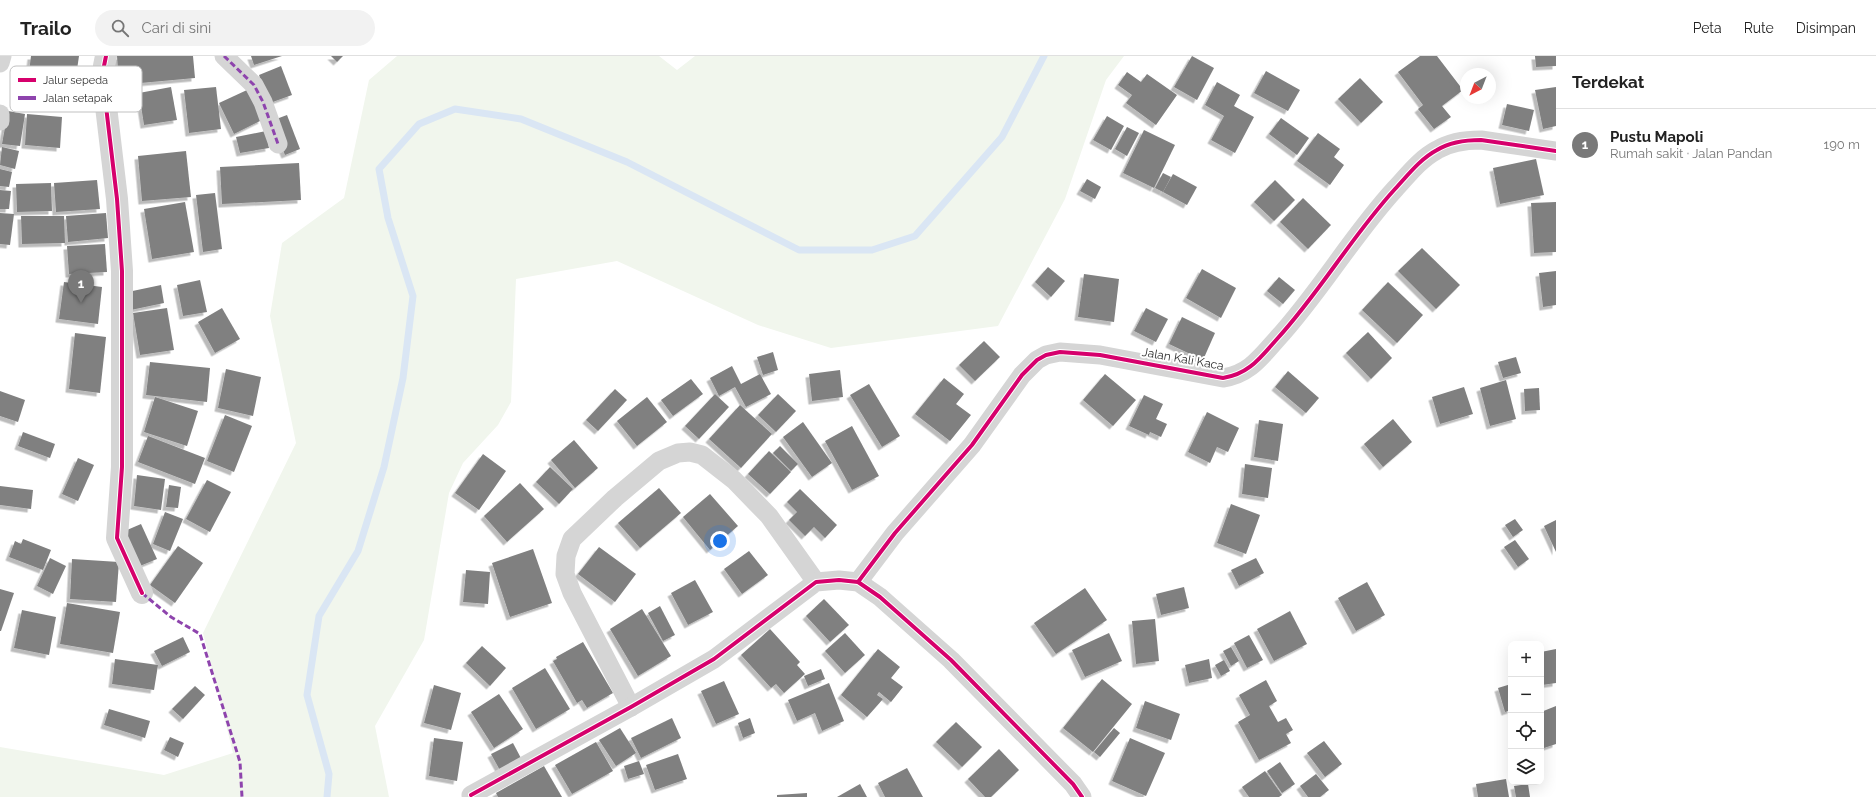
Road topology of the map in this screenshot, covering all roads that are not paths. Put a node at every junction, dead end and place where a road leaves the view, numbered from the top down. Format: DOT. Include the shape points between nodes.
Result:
graph roads {
  1 [pos="2,56"];
  2 [pos="106,56"];
  3 [pos="224,56"];
  4 [pos="0,63"];
  5 [pos="104,66"];
  6 [pos="107,112"];
  7 [pos="0,114"];
  8 [pos="0,121"];
  9 [pos="278,144"];
  10 [pos="1556,151"];
  11 [pos="816,582"];
  12 [pos="858,582"];
  13 [pos="142,593"];
  14 [pos="631,708"];
  15 [pos="471,795"];
  16 [pos="1082,797"];
  1 -- 4 [label="street"];
  2 -- 5 [label="street"];
  3 -- 9 [label="street" via="254,85"];
  6 -- 13 [label="street" via="118,199 122,271 122,467 117,538"];
  7 -- 8 [label="street"];
  10 -- 12 [label="street, Jalan Kali Kaca" via="1468,140 1447,145 1421,160 1372,214 1288,327 1255,363 1236,376 1223,378 1100,354 1060,352 1037,360 1022,375 972,444 895,533"];
  11 -- 12 [label="street"];
  11 -- 14 [label="street" via="714,659"];
  11 -- 14 [label="street" via="770,516 734,480 702,455 678,453 659,461 614,498 572,539 566,556 565,574 572,593"];
  12 -- 16 [label="street" via="880,597 951,660"];
  14 -- 15 [label="street"];
}
